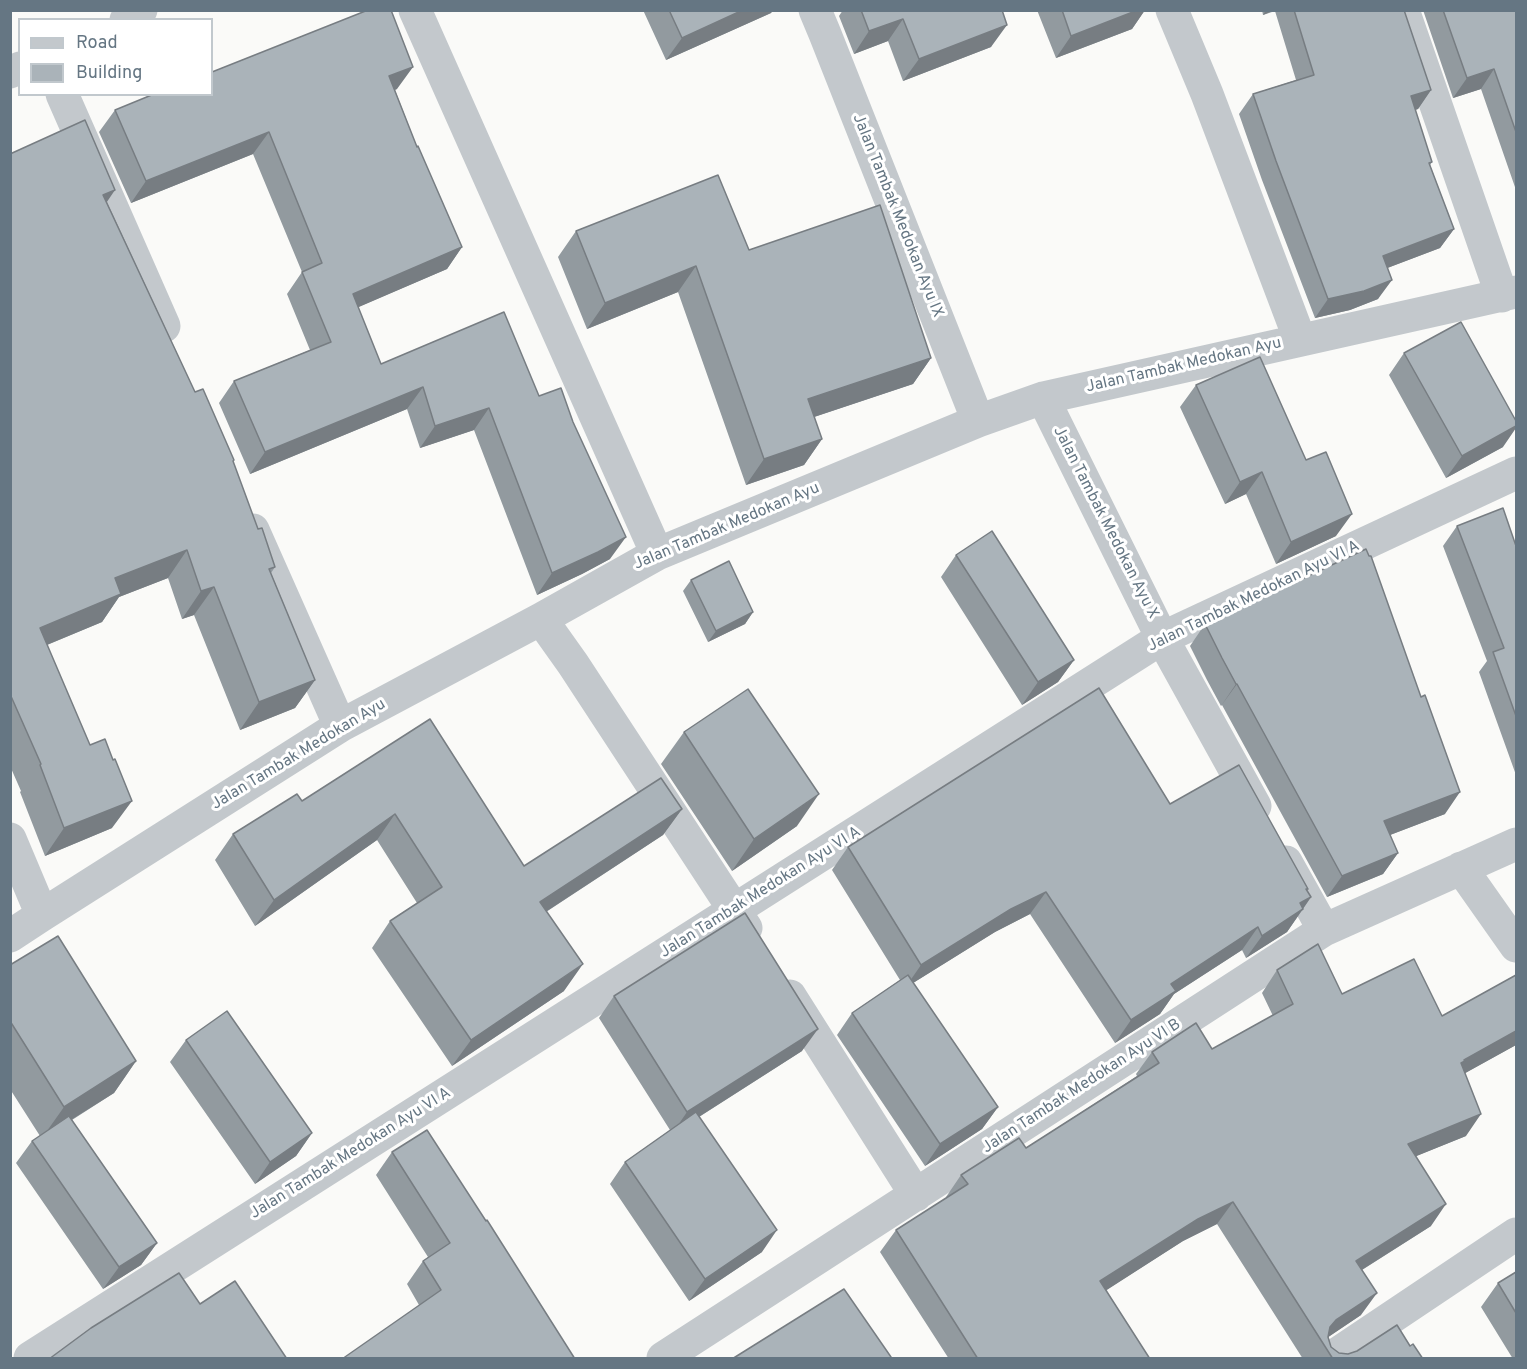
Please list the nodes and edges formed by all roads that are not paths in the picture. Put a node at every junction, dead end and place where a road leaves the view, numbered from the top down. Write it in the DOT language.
graph roads {
  1 [pos="415,10"];
  2 [pos="815,10"];
  3 [pos="1172,10"];
  4 [pos="1403,10"];
  5 [pos="63,96"];
  6 [pos="1509,294"];
  7 [pos="1300,340"];
  8 [pos="177,356"];
  9 [pos="1042,398"];
  10 [pos="978,421"];
  11 [pos="1516,473"];
  12 [pos="244,508"];
  13 [pos="657,554"];
  14 [pos="541,619"];
  15 [pos="1162,638"];
  16 [pos="340,726"];
  17 [pos="10,839"];
  18 [pos="1516,844"];
  19 [pos="1461,868"];
  20 [pos="735,910"];
  21 [pos="42,915"];
  22 [pos="1324,930"];
  23 [pos="10,936"];
  24 [pos="1516,946"];
  25 [pos="916,1195"];
  26 [pos="1516,1234"];
  27 [pos="30,1359"];
  28 [pos="663,1359"];
  29 [pos="1331,1359"];
  1 -- 13 [label="street"];
  2 -- 10 [label="street, Jalan Tambak Medokan Ayu IX"];
  3 -- 7 [label="street"];
  4 -- 6 [label="street"];
  5 -- 8 [label="street"];
  6 -- 7 [label="street, Jalan Tambak Medokan Ayu"];
  7 -- 9 [label="street, Jalan Tambak Medokan Ayu"];
  9 -- 10 [label="street, Jalan Tambak Medokan Ayu"];
  9 -- 15 [label="street, Jalan Tambak Medokan Ayu X"];
  10 -- 13 [label="street, Jalan Tambak Medokan Ayu"];
  11 -- 15 [label="street, Jalan Tambak Medokan Ayu VI A"];
  12 -- 16 [label="street"];
  13 -- 14 [label="street, Jalan Tambak Medokan Ayu"];
  14 -- 16 [label="street, Jalan Tambak Medokan Ayu"];
  14 -- 20 [label="street"];
  15 -- 20 [label="street, Jalan Tambak Medokan Ayu VI A"];
  15 -- 22 [label="street, Jalan Tambak Medokan Ayu X"];
  16 -- 21 [label="street, Jalan Tambak Medokan Ayu"];
  17 -- 21 [label="street"];
  18 -- 19 [label="street, Jalan Tambak Medokan Ayu VI B"];
  19 -- 22 [label="street, Jalan Tambak Medokan Ayu VI B"];
  19 -- 24 [label="street"];
  20 -- 25 [label="street"];
  20 -- 27 [label="street, Jalan Tambak Medokan Ayu VI A"];
  21 -- 23 [label="street, Jalan Tambak Medokan Ayu"];
  22 -- 25 [label="street, Jalan Tambak Medokan Ayu VI B"];
  25 -- 28 [label="street, Jalan Tambak Medokan Ayu VI B"];
  26 -- 29 [label="street"];
}
